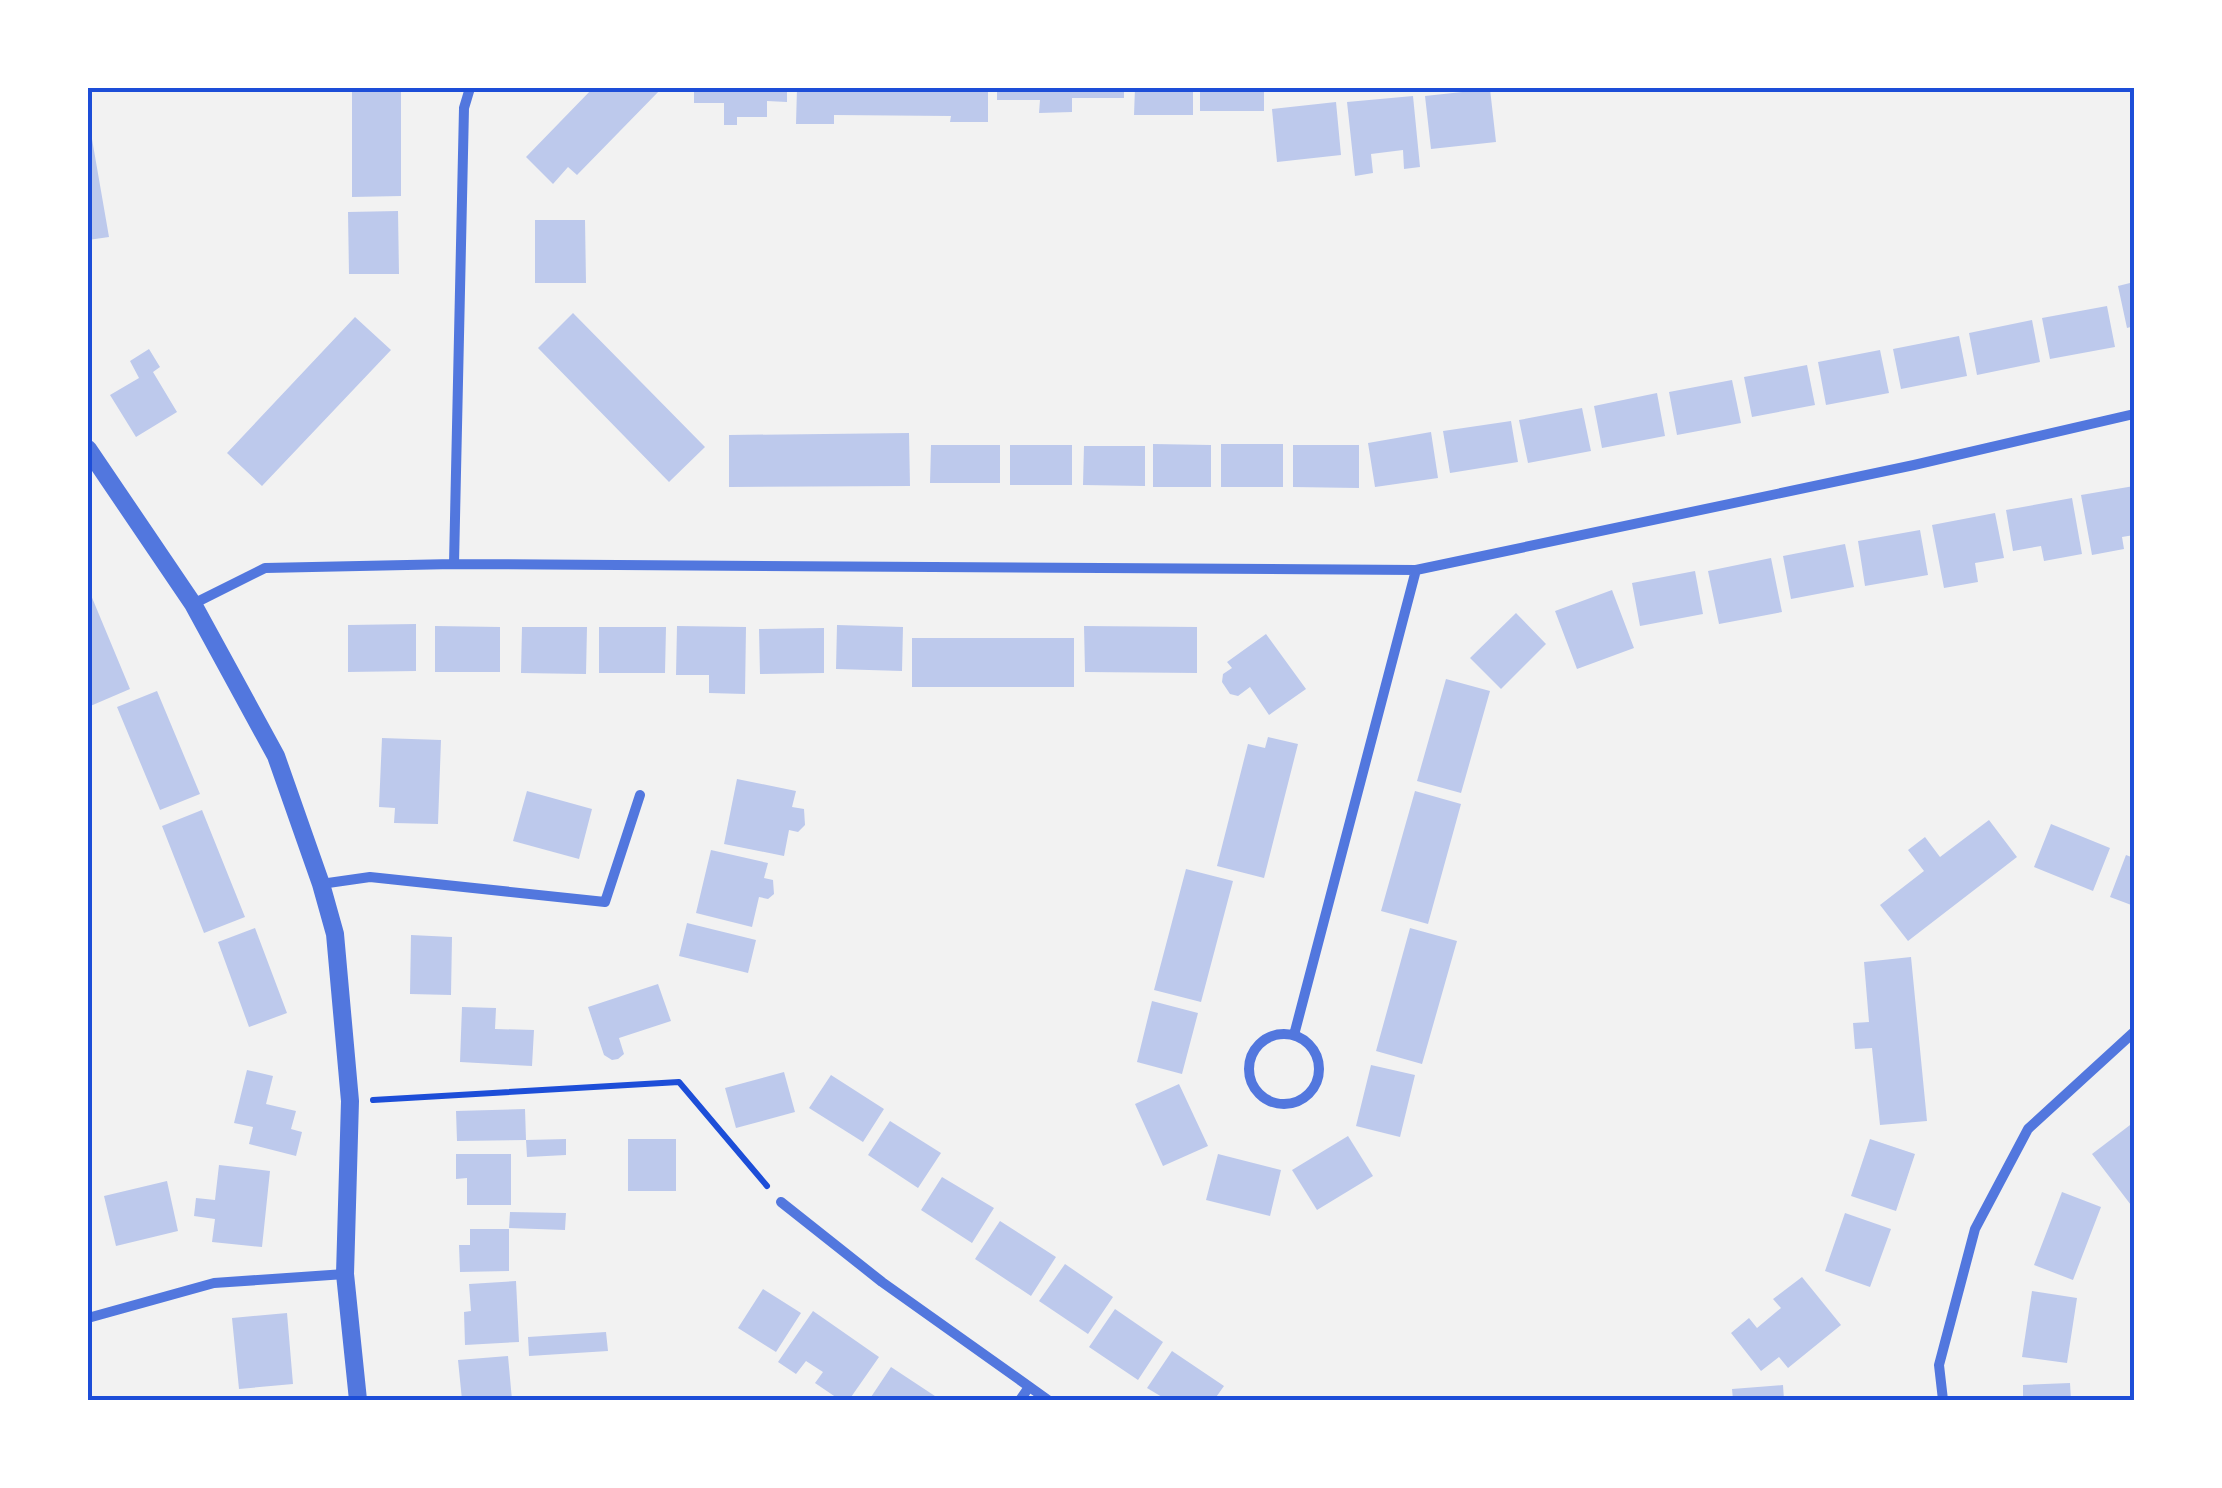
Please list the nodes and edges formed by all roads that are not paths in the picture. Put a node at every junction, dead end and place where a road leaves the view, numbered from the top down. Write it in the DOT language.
graph roads {
  1 [pos="470,88"];
  2 [pos="2134,414"];
  3 [pos="89,453"];
  4 [pos="454,564"];
  5 [pos="1416,570"];
  6 [pos="193,604"];
  7 [pos="640,795"];
  8 [pos="321,884"];
  9 [pos="2134,1032"];
  10 [pos="1294,1035"];
  11 [pos="780,1202"];
  12 [pos="345,1274"];
  13 [pos="88,1318"];
  14 [pos="1029,1387"];
  15 [pos="358,1400"];
  16 [pos="1020,1400"];
  17 [pos="1048,1400"];
  18 [pos="1944,1400"];
  1 -- 4 [label="street"];
  2 -- 5 [label="street"];
  3 -- 6 [label="street"];
  4 -- 5 [label="street"];
  4 -- 6 [label="street"];
  5 -- 10 [label="street"];
  6 -- 8 [label="street"];
  7 -- 8 [label="street"];
  8 -- 12 [label="street"];
  9 -- 18 [label="street"];
  10 -- 10 [label="street"];
  11 -- 14 [label="street"];
  12 -- 13 [label="street"];
  12 -- 15 [label="street"];
  14 -- 16 [label="street"];
  14 -- 17 [label="street"];
}
